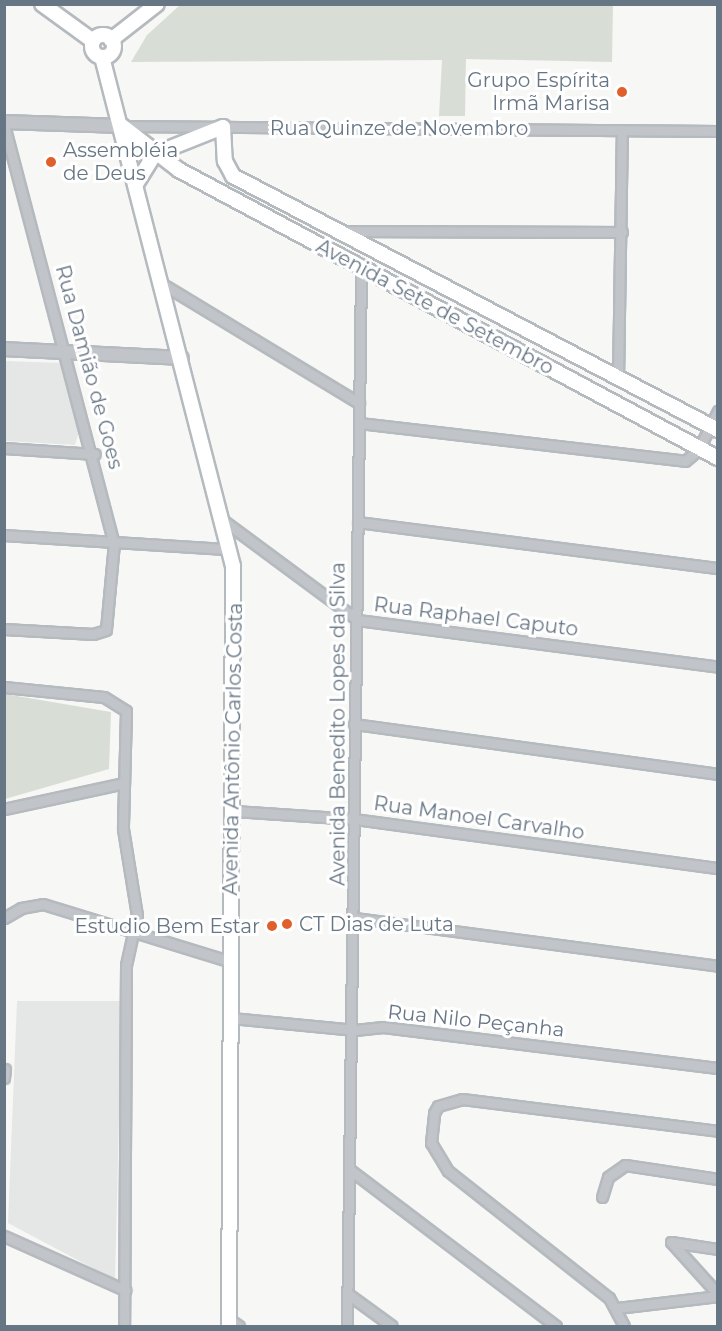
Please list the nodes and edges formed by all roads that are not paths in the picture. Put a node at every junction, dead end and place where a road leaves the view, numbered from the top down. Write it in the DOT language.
graph roads {
  1 [pos="42,4"];
  2 [pos="157,4"];
  3 [pos="111,40"];
  4 [pos="93,41"];
  5 [pos="102,57"];
  6 [pos="4,123"];
  7 [pos="122,126"];
  8 [pos="223,127"];
  9 [pos="622,130"];
  10 [pos="717,131"];
  11 [pos="155,154"];
  12 [pos="136,184"];
  13 [pos="341,231"];
  14 [pos="622,232"];
  15 [pos="374,249"];
  16 [pos="361,266"];
  17 [pos="164,285"];
  18 [pos="4,349"];
  19 [pos="67,353"];
  20 [pos="183,358"];
  21 [pos="618,379"];
  22 [pos="359,403"];
  23 [pos="717,411"];
  24 [pos="359,423"];
  25 [pos="714,428"];
  26 [pos="4,448"];
  27 [pos="698,450"];
  28 [pos="95,453"];
  29 [pos="717,458"];
  30 [pos="224,521"];
  31 [pos="358,522"];
  32 [pos="4,536"];
  33 [pos="114,543"];
  34 [pos="230,549"];
  35 [pos="717,568"];
  36 [pos="358,620"];
  37 [pos="4,629"];
  38 [pos="717,668"];
  39 [pos="4,687"];
  40 [pos="354,724"];
  41 [pos="717,774"];
  42 [pos="124,783"];
  43 [pos="4,810"];
  44 [pos="234,811"];
  45 [pos="354,819"];
  46 [pos="717,868"];
  47 [pos="4,918"];
  48 [pos="355,918"];
  49 [pos="136,929"];
  50 [pos="231,962"];
  51 [pos="717,966"];
  52 [pos="231,1018"];
  53 [pos="355,1030"];
  54 [pos="717,1068"];
  55 [pos="5,1069"];
  56 [pos="4,1078"];
  57 [pos="717,1131"];
  58 [pos="349,1169"];
  59 [pos="717,1179"];
  60 [pos="602,1197"];
  61 [pos="4,1236"];
  62 [pos="717,1249"];
  63 [pos="125,1290"];
  64 [pos="348,1294"];
  65 [pos="717,1295"];
  66 [pos="617,1308"];
  67 [pos="233,1324"];
  68 [pos="124,1326"];
  69 [pos="347,1326"];
  70 [pos="392,1326"];
  71 [pos="556,1326"];
  72 [pos="624,1326"];
  1 -- 4 [label="main road"];
  2 -- 3 [label="main road"];
  3 -- 4 [label="main road"];
  3 -- 5 [label="main road"];
  4 -- 5 [label="main road"];
  5 -- 7 [label="main road, Avenida Antônio Carlos Costa"];
  6 -- 7 [label="street"];
  6 -- 19 [label="street, Rua Damião de Goes"];
  7 -- 8 [label="street, Rua Quinze de Novembro"];
  7 -- 11 [label="main road"];
  7 -- 12 [label="main road, Avenida Antônio Carlos Costa"];
  8 -- 9 [label="street, Rua Quinze de Novembro"];
  8 -- 11 [label="main road"];
  8 -- 13 [label="main road, Avenida Sete de Setembro"];
  9 -- 10 [label="street, Rua Quinze de Novembro"];
  9 -- 14 [label="street"];
  11 -- 12 [label="main road"];
  11 -- 16 [label="main road, Avenida Sete de Setembro"];
  12 -- 17 [label="main road, Avenida Antônio Carlos Costa"];
  13 -- 14 [label="street"];
  13 -- 15 [label="main road, Avenida Sete de Setembro"];
  14 -- 21 [label="street"];
  15 -- 16 [label="main road"];
  15 -- 21 [label="main road, Avenida Sete de Setembro"];
  16 -- 22 [label="street, Avenida Benedito Lopes da Silva"];
  16 -- 27 [label="main road, Avenida Sete de Setembro"];
  17 -- 20 [label="main road, Avenida Antônio Carlos Costa"];
  17 -- 22 [label="street"];
  18 -- 19 [label="street"];
  19 -- 20 [label="street"];
  19 -- 28 [label="street, Rua Damião de Goes"];
  20 -- 30 [label="main road, Avenida Antônio Carlos Costa"];
  21 -- 25 [label="main road, Avenida Sete de Setembro"];
  22 -- 24 [label="street, Avenida Benedito Lopes da Silva"];
  23 -- 25 [label="street"];
  24 -- 27 [label="street"];
  24 -- 31 [label="street, Avenida Benedito Lopes da Silva"];
  25 -- 27 [label="street"];
  26 -- 28 [label="street"];
  27 -- 29 [label="main road, Avenida Sete de Setembro"];
  28 -- 33 [label="street, Rua Damião de Goes"];
  30 -- 34 [label="main road, Avenida Antônio Carlos Costa"];
  30 -- 36 [label="street, Rua Raphael Caputo"];
  31 -- 35 [label="street"];
  31 -- 36 [label="street, Avenida Benedito Lopes da Silva"];
  32 -- 33 [label="street"];
  33 -- 34 [label="street"];
  33 -- 37 [label="street, Rua Damião de Goes"];
  34 -- 44 [label="main road, Avenida Antônio Carlos Costa"];
  36 -- 38 [label="street, Rua Raphael Caputo"];
  36 -- 40 [label="street, Avenida Benedito Lopes da Silva"];
  39 -- 42 [label="street"];
  40 -- 41 [label="street"];
  40 -- 45 [label="street, Avenida Benedito Lopes da Silva"];
  42 -- 43 [label="street"];
  42 -- 49 [label="street"];
  44 -- 45 [label="street, Rua Manoel Carvalho"];
  44 -- 50 [label="main road, Avenida Antônio Carlos Costa"];
  45 -- 46 [label="street, Rua Manoel Carvalho"];
  45 -- 48 [label="street, Avenida Benedito Lopes da Silva"];
  47 -- 49 [label="street"];
  48 -- 51 [label="street"];
  48 -- 53 [label="street, Avenida Benedito Lopes da Silva"];
  49 -- 50 [label="street"];
  49 -- 63 [label="street"];
  50 -- 52 [label="main road, Avenida Antônio Carlos Costa"];
  52 -- 53 [label="street, Rua Nilo Peçanha"];
  52 -- 67 [label="main road, Avenida Antônio Carlos Costa"];
  53 -- 54 [label="street, Rua Nilo Peçanha"];
  53 -- 58 [label="street, Avenida Benedito Lopes da Silva"];
  55 -- 56 [label="street"];
  57 -- 66 [label="street"];
  58 -- 64 [label="street, Avenida Benedito Lopes da Silva"];
  58 -- 71 [label="street"];
  59 -- 60 [label="street"];
  61 -- 63 [label="street"];
  62 -- 65 [label="street"];
  63 -- 68 [label="street"];
  64 -- 69 [label="street, Avenida Benedito Lopes da Silva"];
  64 -- 70 [label="street"];
  65 -- 66 [label="street"];
  66 -- 72 [label="street"];
}
